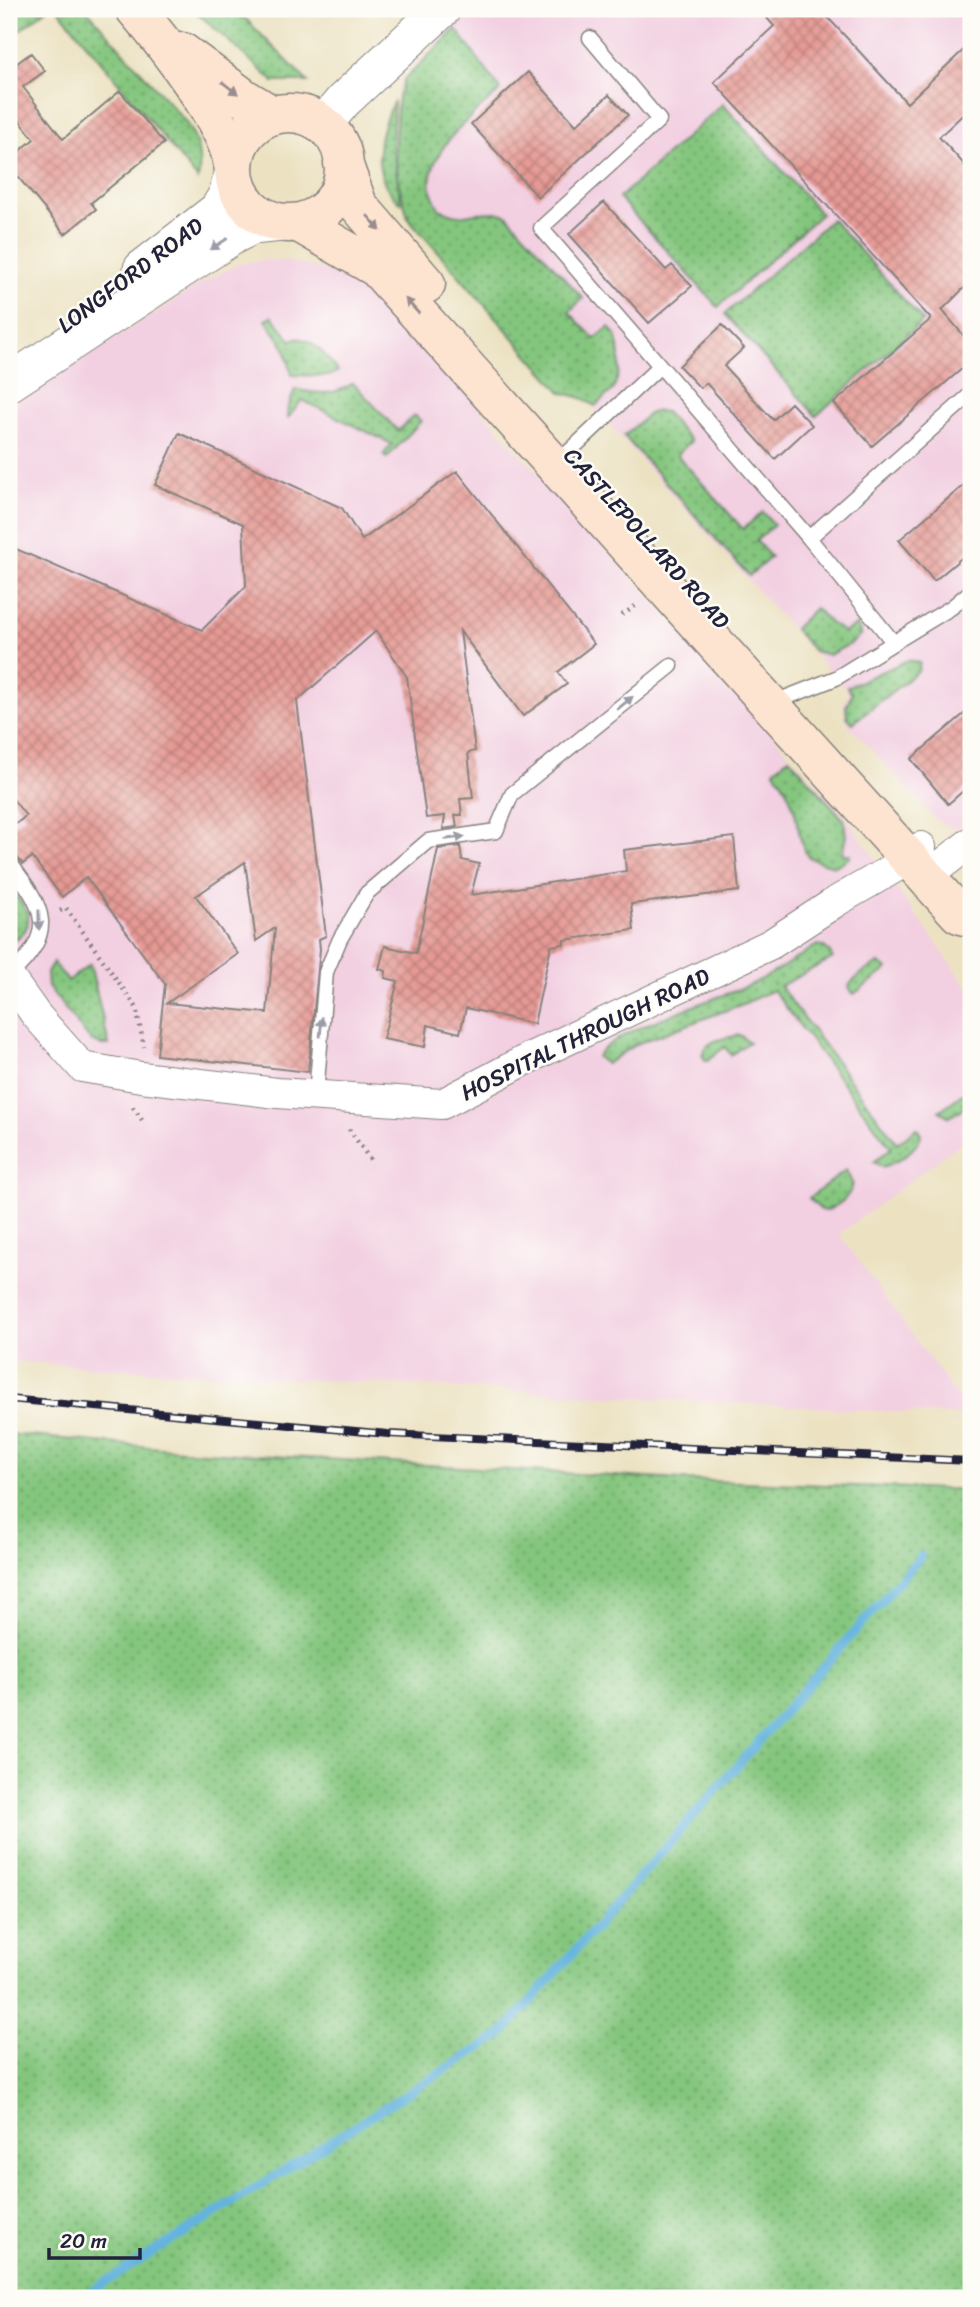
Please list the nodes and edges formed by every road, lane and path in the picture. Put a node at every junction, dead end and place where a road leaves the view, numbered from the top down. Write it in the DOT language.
graph roads {
  1 [pos="442,9"];
  2 [pos="145,21"];
  3 [pos="590,38"];
  4 [pos="272,115"];
  5 [pos="323,125"];
  6 [pos="343,163"];
  7 [pos="233,169"];
  8 [pos="291,223"];
  9 [pos="9,361"];
  10 [pos="660,366"];
  11 [pos="9,383"];
  12 [pos="971,394"];
  13 [pos="562,458"];
  14 [pos="809,538"];
  15 [pos="971,591"];
  16 [pos="894,643"];
  17 [pos="671,666"];
  18 [pos="780,700"];
  19 [pos="971,842"];
  20 [pos="923,857"];
  21 [pos="9,862"];
  22 [pos="971,899"];
  23 [pos="971,918"];
  24 [pos="42,920"];
  25 [pos="9,976"];
  26 [pos="141,1077"];
  27 [pos="316,1095"];
  28 [pos="142,1121"];
  1 -- 5 [label="street"];
  2 -- 4 [label="main road, one-way"];
  2 -- 7 [label="main road"];
  3 -- 10 [label="lane"];
  4 -- 5 [label="main road"];
  4 -- 7 [label="main road"];
  5 -- 6 [label="main road"];
  6 -- 8 [label="main road"];
  6 -- 13 [label="main road, CASTLEPOLLARD ROAD, one-way"];
  7 -- 8 [label="main road"];
  7 -- 9 [label="street, LONGFORD ROAD"];
  8 -- 11 [label="street, one-way"];
  13 -- 8 [label="main road, one-way"];
  10 -- 13 [label="lane"];
  10 -- 14 [label="lane"];
  12 -- 14 [label="lane"];
  13 -- 18 [label="main road, CASTLEPOLLARD ROAD"];
  14 -- 16 [label="lane"];
  15 -- 16 [label="lane"];
  16 -- 18 [label="lane"];
  27 -- 17 [label="lane, one-way"];
  18 -- 20 [label="main road, CASTLEPOLLARD ROAD"];
  19 -- 20 [label="street, HOSPITAL THROUGH ROAD"];
  20 -- 22 [label="main road, CASTLEPOLLARD ROAD"];
  20 -- 23 [label="main road"];
  20 -- 27 [label="street, HOSPITAL THROUGH ROAD"];
  21 -- 24 [label="lane, one-way"];
  24 -- 25 [label="lane"];
  24 -- 26 [label="path"];
  25 -- 26 [label="street, HOSPITAL THROUGH ROAD"];
  26 -- 27 [label="street, HOSPITAL THROUGH ROAD"];
  26 -- 28 [label="path"];
}
